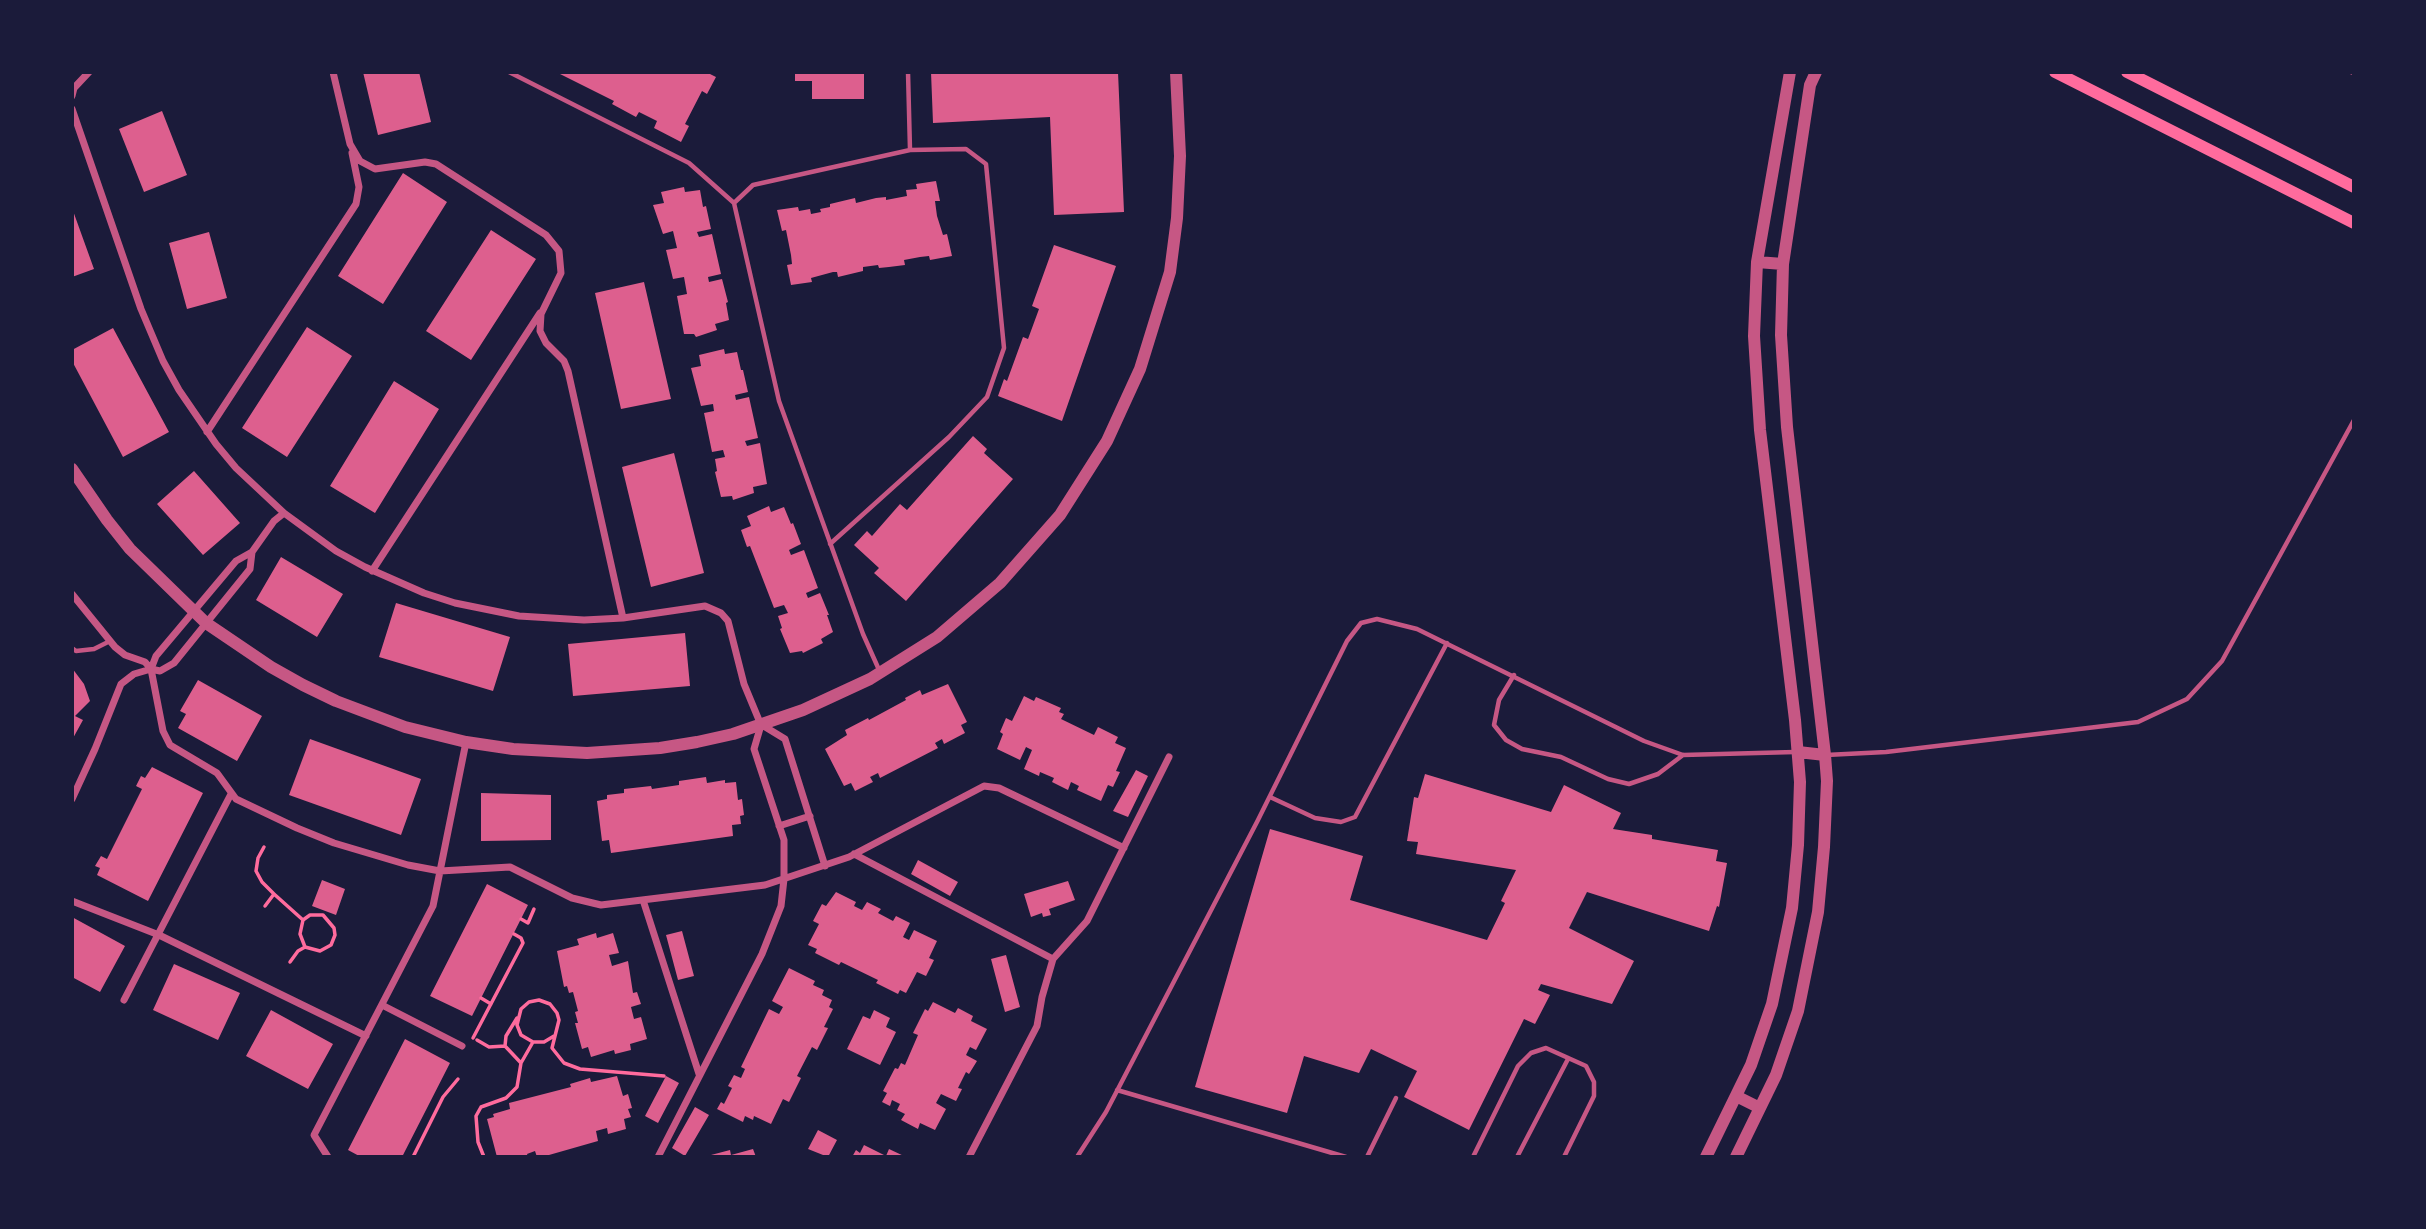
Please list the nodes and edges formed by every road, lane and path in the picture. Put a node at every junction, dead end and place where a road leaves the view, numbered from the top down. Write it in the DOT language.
graph roads {
  1 [pos="89,72"];
  2 [pos="333,72"];
  3 [pos="509,72"];
  4 [pos="908,72"];
  5 [pos="1175,72"];
  6 [pos="1790,72"];
  7 [pos="1816,72"];
  8 [pos="2054,72"];
  9 [pos="2127,72"];
  10 [pos="72,96"];
  11 [pos="72,112"];
  12 [pos="350,144"];
  13 [pos="910,150"];
  14 [pos="2354,187"];
  15 [pos="734,203"];
  16 [pos="2354,223"];
  17 [pos="1757,262"];
  18 [pos="1783,264"];
  19 [pos="545,305"];
  20 [pos="2354,420"];
  21 [pos="207,432"];
  22 [pos="72,469"];
  23 [pos="284,513"];
  24 [pos="830,544"];
  25 [pos="252,552"];
  26 [pos="372,571"];
  27 [pos="72,594"];
  28 [pos="193,612"];
  29 [pos="623,618"];
  30 [pos="206,623"];
  31 [pos="110,641"];
  32 [pos="1447,643"];
  33 [pos="72,648"];
  34 [pos="151,669"];
  35 [pos="880,673"];
  36 [pos="1514,675"];
  37 [pos="761,725"];
  38 [pos="466,742"];
  39 [pos="1798,752"];
  40 [pos="1683,755"];
  41 [pos="1825,755"];
  42 [pos="1169,757"];
  43 [pos="231,794"];
  44 [pos="1270,797"];
  45 [pos="72,799"];
  46 [pos="810,816"];
  47 [pos="779,826"];
  48 [pos="264,847"];
  49 [pos="1124,848"];
  50 [pos="855,854"];
  51 [pos="825,866"];
  52 [pos="440,871"];
  53 [pos="784,880"];
  54 [pos="274,894"];
  55 [pos="643,900"];
  56 [pos="72,901"];
  57 [pos="265,905"];
  58 [pos="534,909"];
  59 [pos="521,919"];
  60 [pos="303,920"];
  61 [pos="514,934"];
  62 [pos="159,935"];
  63 [pos="304,947"];
  64 [pos="1053,959"];
  65 [pos="290,962"];
  66 [pos="481,999"];
  67 [pos="124,1000"];
  68 [pos="491,1004"];
  69 [pos="382,1005"];
  70 [pos="518,1017"];
  71 [pos="556,1034"];
  72 [pos="366,1036"];
  73 [pos="533,1042"];
  74 [pos="462,1046"];
  75 [pos="505,1046"];
  76 [pos="1569,1058"];
  77 [pos="521,1063"];
  78 [pos="699,1074"];
  79 [pos="664,1076"];
  80 [pos="458,1079"];
  81 [pos="1117,1090"];
  82 [pos="1737,1096"];
  83 [pos="1396,1098"];
  84 [pos="1760,1108"];
  85 [pos="328,1157"];
  86 [pos="413,1157"];
  87 [pos="484,1157"];
  88 [pos="658,1157"];
  89 [pos="969,1157"];
  90 [pos="1077,1157"];
  91 [pos="1346,1157"];
  92 [pos="1367,1157"];
  93 [pos="1472,1157"];
  94 [pos="1517,1157"];
  95 [pos="1563,1157"];
  96 [pos="1706,1157"];
  97 [pos="1736,1157"];
  1 -- 10 [label="street"];
  2 -- 12 [label="street"];
  3 -- 15 [label="lane"];
  4 -- 13 [label="lane"];
  5 -- 35 [label="street"];
  6 -- 17 [label="street"];
  7 -- 18 [label="street"];
  8 -- 16 [label="main road"];
  9 -- 14 [label="main road"];
  11 -- 21 [label="street"];
  12 -- 19 [label="street"];
  12 -- 21 [label="street"];
  13 -- 15 [label="lane"];
  13 -- 24 [label="lane"];
  15 -- 24 [label="lane"];
  17 -- 18 [label="street"];
  17 -- 39 [label="street"];
  18 -- 41 [label="street"];
  19 -- 26 [label="street"];
  19 -- 29 [label="street"];
  20 -- 41 [label="lane"];
  21 -- 23 [label="street"];
  22 -- 28 [label="street"];
  23 -- 25 [label="street"];
  23 -- 26 [label="street"];
  24 -- 35 [label="lane"];
  25 -- 28 [label="street"];
  25 -- 30 [label="street"];
  26 -- 29 [label="street"];
  27 -- 31 [label="street"];
  28 -- 30 [label="street"];
  28 -- 34 [label="street"];
  29 -- 37 [label="street"];
  30 -- 34 [label="street"];
  30 -- 38 [label="street"];
  31 -- 33 [label="lane"];
  31 -- 34 [label="street"];
  32 -- 36 [label="lane"];
  32 -- 44 [label="lane"];
  32 -- 44 [label="lane"];
  34 -- 43 [label="street"];
  34 -- 45 [label="street"];
  35 -- 37 [label="street"];
  36 -- 40 [label="lane"];
  36 -- 40 [label="lane"];
  37 -- 38 [label="street"];
  37 -- 46 [label="street"];
  37 -- 47 [label="street"];
  38 -- 52 [label="street"];
  39 -- 40 [label="lane"];
  39 -- 41 [label="street"];
  39 -- 82 [label="street"];
  41 -- 84 [label="street"];
  42 -- 49 [label="street"];
  43 -- 52 [label="street"];
  43 -- 62 [label="street"];
  44 -- 81 [label="lane"];
  46 -- 47 [label="street"];
  46 -- 51 [label="street"];
  47 -- 53 [label="street"];
  48 -- 54 [label="path"];
  49 -- 50 [label="street"];
  49 -- 64 [label="street"];
  50 -- 51 [label="street"];
  50 -- 64 [label="street"];
  51 -- 53 [label="street"];
  52 -- 55 [label="street"];
  52 -- 69 [label="street"];
  53 -- 55 [label="street"];
  53 -- 78 [label="street"];
  54 -- 57 [label="path"];
  54 -- 60 [label="path"];
  55 -- 78 [label="street"];
  56 -- 62 [label="street"];
  58 -- 59 [label="path"];
  60 -- 63 [label="path"];
  60 -- 63 [label="path"];
  61 -- 68 [label="path"];
  62 -- 67 [label="street"];
  62 -- 72 [label="street"];
  63 -- 65 [label="path"];
  64 -- 89 [label="street"];
  66 -- 68 [label="path"];
  68 -- 75 [label="path"];
  69 -- 72 [label="street"];
  69 -- 74 [label="street"];
  70 -- 71 [label="path"];
  70 -- 73 [label="path"];
  70 -- 75 [label="path"];
  71 -- 73 [label="path"];
  71 -- 79 [label="path"];
  72 -- 85 [label="street"];
  73 -- 77 [label="path"];
  75 -- 77 [label="path"];
  76 -- 93 [label="lane"];
  76 -- 94 [label="lane"];
  76 -- 95 [label="lane"];
  77 -- 87 [label="path"];
  78 -- 88 [label="street"];
  80 -- 86 [label="path"];
  81 -- 90 [label="lane"];
  81 -- 91 [label="lane"];
  82 -- 84 [label="street"];
  82 -- 96 [label="street"];
  83 -- 92 [label="lane"];
  84 -- 97 [label="street"];
}
